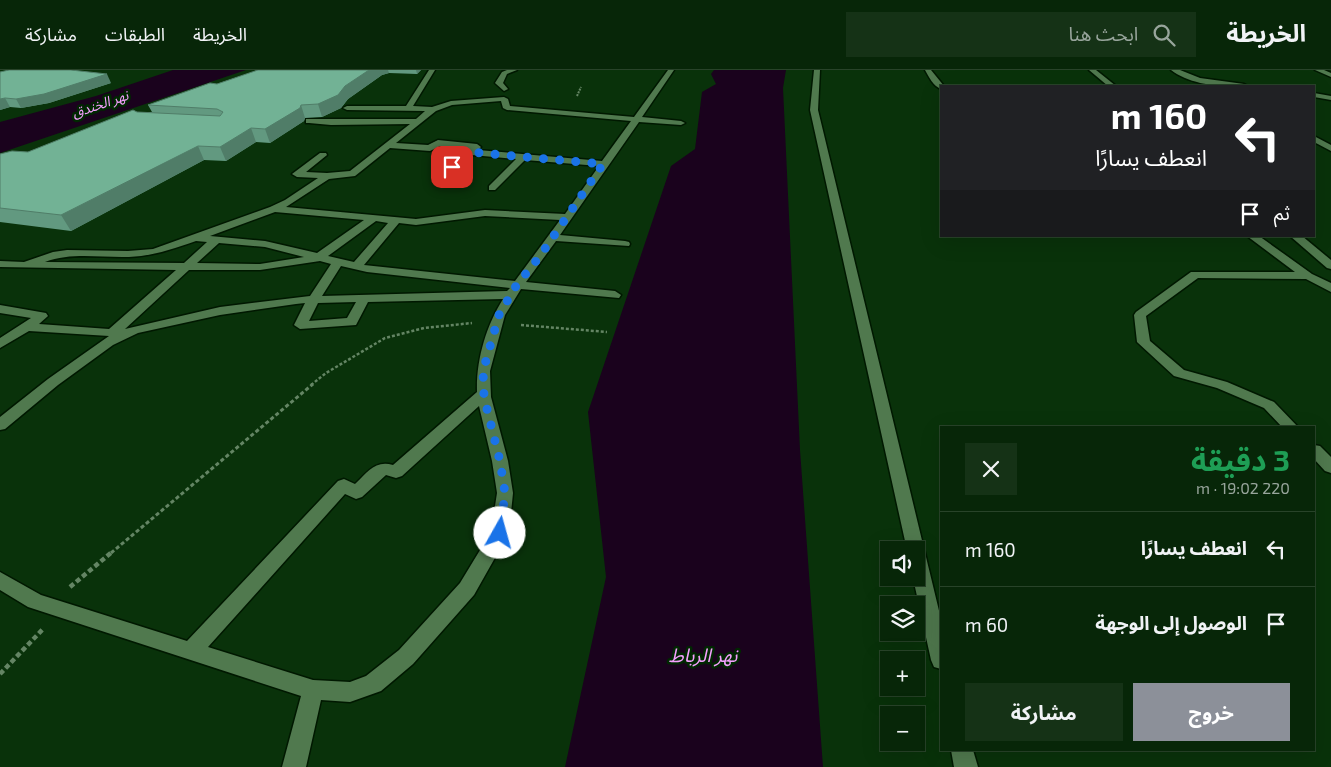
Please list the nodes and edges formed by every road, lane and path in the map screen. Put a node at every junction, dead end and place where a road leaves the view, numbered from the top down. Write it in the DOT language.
graph roads {
  1 [pos="432,70"];
  2 [pos="514,70"];
  3 [pos="671,70"];
  4 [pos="817,70"];
  5 [pos="928,70"];
  6 [pos="1092,70"];
  7 [pos="1174,70"];
  8 [pos="1318,70"];
  9 [pos="1331,75"];
  10 [pos="1199,80"];
  11 [pos="1111,85"];
  12 [pos="1208,85"];
  13 [pos="1236,85"];
  14 [pos="940,86"];
  15 [pos="504,89"];
  16 [pos="1315,95"];
  17 [pos="1331,98"];
  18 [pos="347,108"];
  19 [pos="408,109"];
  20 [pos="433,109"];
  21 [pos="635,120"];
  22 [pos="309,121"];
  23 [pos="418,121"];
  24 [pos="346,123"];
  25 [pos="680,123"];
  26 [pos="405,131"];
  27 [pos="1315,140"];
  28 [pos="388,145"];
  29 [pos="1331,148"];
  30 [pos="470,152"];
  31 [pos="323,155"];
  32 [pos="523,157"];
  33 [pos="603,164"];
  34 [pos="452,167"];
  35 [pos="327,176"];
  36 [pos="492,188"];
  37 [pos="274,209"];
  38 [pos="567,217"];
  39 [pos="373,218"];
  40 [pos="396,220"];
  41 [pos="553,237"];
  42 [pos="1253,237"];
  43 [pos="1296,237"];
  44 [pos="196,238"];
  45 [pos="216,240"];
  46 [pos="625,244"];
  47 [pos="318,258"];
  48 [pos="337,263"];
  49 [pos="0,264"];
  50 [pos="25,265"];
  51 [pos="187,266"];
  52 [pos="1331,266"];
  53 [pos="356,267"];
  54 [pos="1308,276"];
  55 [pos="1331,288"];
  56 [pos="514,290"];
  57 [pos="615,295"];
  58 [pos="364,299"];
  59 [pos="313,300"];
  60 [pos="0,309"];
  61 [pos="497,323"];
  62 [pos="26,327"];
  63 [pos="134,330"];
  64 [pos="608,332"];
  65 [pos="112,333"];
  66 [pos="0,344"];
  67 [pos="484,393"];
  68 [pos="0,424"];
  69 [pos="1290,426"];
  70 [pos="1315,451"];
  71 [pos="1331,467"];
  72 [pos="914,541"];
  73 [pos="0,580"];
  74 [pos="924,586"];
  75 [pos="55,608"];
  76 [pos="191,651"];
  77 [pos="940,656"];
  78 [pos="0,674"];
  79 [pos="313,690"];
  80 [pos="962,751"];
  81 [pos="294,767"];
  82 [pos="966,767"];
  1 -- 19 [label="street"];
  2 -- 15 [label="street"];
  3 -- 21 [label="street"];
  4 -- 72 [label="street"];
  5 -- 14 [label="street"];
  6 -- 11 [label="street"];
  7 -- 10 [label="street"];
  8 -- 9 [label="street"];
  10 -- 12 [label="street"];
  10 -- 13 [label="street"];
  16 -- 17 [label="street"];
  18 -- 19 [label="street"];
  19 -- 20 [label="street"];
  20 -- 21 [label="street"];
  20 -- 23 [label="street"];
  21 -- 25 [label="street"];
  21 -- 33 [label="street"];
  22 -- 24 [label="street"];
  23 -- 24 [label="street"];
  23 -- 26 [label="street"];
  24 -- 26 [label="street"];
  26 -- 28 [label="street"];
  27 -- 29 [label="street"];
  28 -- 30 [label="street"];
  28 -- 35 [label="street"];
  30 -- 32 [label="street"];
  30 -- 34 [label="street"];
  31 -- 35 [label="street"];
  32 -- 33 [label="street"];
  32 -- 36 [label="street"];
  33 -- 38 [label="street"];
  35 -- 37 [label="street"];
  37 -- 39 [label="street"];
  37 -- 44 [label="street"];
  38 -- 40 [label="street"];
  38 -- 41 [label="street"];
  39 -- 40 [label="street"];
  39 -- 47 [label="street"];
  40 -- 53 [label="street"];
  41 -- 46 [label="street"];
  41 -- 56 [label="street"];
  42 -- 54 [label="street"];
  43 -- 52 [label="street"];
  44 -- 45 [label="street"];
  44 -- 50 [label="street"];
  45 -- 47 [label="street"];
  45 -- 51 [label="street"];
  47 -- 48 [label="street"];
  47 -- 51 [label="street"];
  48 -- 53 [label="street"];
  48 -- 59 [label="street"];
  49 -- 50 [label="street"];
  50 -- 51 [label="street"];
  51 -- 65 [label="street"];
  53 -- 56 [label="street"];
  54 -- 55 [label="street"];
  54 -- 69 [label="street"];
  56 -- 57 [label="street"];
  56 -- 58 [label="street"];
  56 -- 61 [label="street"];
  58 -- 59 [label="street"];
  58 -- 59 [label="street"];
  59 -- 63 [label="street"];
  60 -- 62 [label="street"];
  61 -- 64 [label="path"];
  61 -- 67 [label="street"];
  61 -- 75 [label="path"];
  62 -- 65 [label="street"];
  62 -- 66 [label="street"];
  63 -- 65 [label="street"];
  63 -- 68 [label="street"];
  67 -- 76 [label="street"];
  67 -- 79 [label="street"];
  70 -- 71 [label="street"];
  73 -- 75 [label="street"];
  74 -- 77 [label="street"];
  75 -- 76 [label="street"];
  75 -- 78 [label="path"];
  76 -- 79 [label="street"];
  79 -- 81 [label="street"];
  80 -- 82 [label="street"];
}
